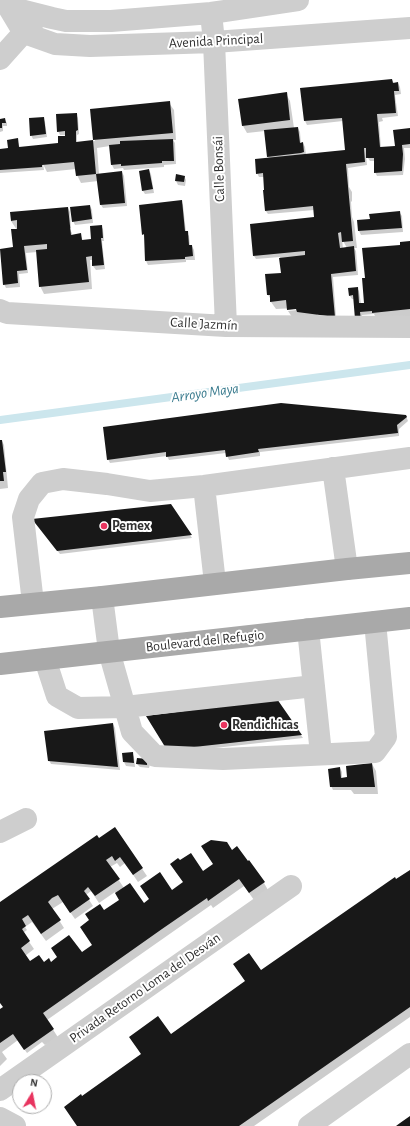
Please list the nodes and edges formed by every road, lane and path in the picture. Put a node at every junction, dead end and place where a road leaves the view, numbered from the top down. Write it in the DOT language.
graph roads {
  1 [pos="298,0"];
  2 [pos="6,4"];
  3 [pos="210,13"];
  4 [pos="40,14"];
  5 [pos="410,28"];
  6 [pos="24,32"];
  7 [pos="214,42"];
  8 [pos="0,59"];
  9 [pos="0,310"];
  10 [pos="226,326"];
  11 [pos="410,327"];
  12 [pos="410,458"];
  13 [pos="333,468"];
  14 [pos="204,486"];
  15 [pos="410,563"];
  16 [pos="347,569"];
  17 [pos="215,583"];
  18 [pos="102,597"];
  19 [pos="33,603"];
  20 [pos="0,607"];
  21 [pos="410,618"];
  22 [pos="375,622"];
  23 [pos="308,629"];
  24 [pos="109,651"];
  25 [pos="45,659"];
  26 [pos="0,664"];
  27 [pos="314,686"];
  28 [pos="124,707"];
  29 [pos="321,754"];
  30 [pos="26,819"];
  31 [pos="0,832"];
  32 [pos="291,886"];
  33 [pos="410,1054"];
  34 [pos="0,1090"];
  35 [pos="0,1118"];
  36 [pos="15,1126"];
  37 [pos="310,1126"];
  1 -- 3 [label="street, Avenida Principal"];
  2 -- 4 [label="street, Avenida Principal"];
  2 -- 6 [label="street"];
  3 -- 4 [label="street, Avenida Principal"];
  3 -- 7 [label="street, Calle Bonsái"];
  4 -- 6 [label="street"];
  5 -- 7 [label="street, Avenida Principal"];
  6 -- 7 [label="street, Avenida Principal"];
  6 -- 8 [label="street"];
  7 -- 10 [label="street, Calle Bonsái"];
  9 -- 10 [label="street, Calle Jazmín"];
  10 -- 11 [label="street, Calle Jazmín"];
  12 -- 13 [label="street"];
  13 -- 14 [label="street"];
  13 -- 16 [label="street"];
  14 -- 17 [label="street"];
  14 -- 19 [label="street"];
  15 -- 16 [label="main road"];
  16 -- 17 [label="main road"];
  17 -- 18 [label="main road"];
  18 -- 19 [label="main road"];
  18 -- 24 [label="street"];
  19 -- 20 [label="main road"];
  21 -- 22 [label="main road, Boulevard del Refugio"];
  22 -- 23 [label="main road, Boulevard del Refugio"];
  22 -- 29 [label="street"];
  23 -- 24 [label="main road, Boulevard del Refugio"];
  23 -- 27 [label="street"];
  24 -- 25 [label="main road, Boulevard del Refugio"];
  24 -- 28 [label="street"];
  25 -- 26 [label="main road, Boulevard del Refugio"];
  25 -- 28 [label="street"];
  27 -- 28 [label="street"];
  27 -- 29 [label="street"];
  28 -- 29 [label="street"];
  30 -- 31 [label="street"];
  32 -- 34 [label="street, Privada Retorno Loma del Desván"];
  33 -- 37 [label="street"];
  35 -- 36 [label="street"];
}
